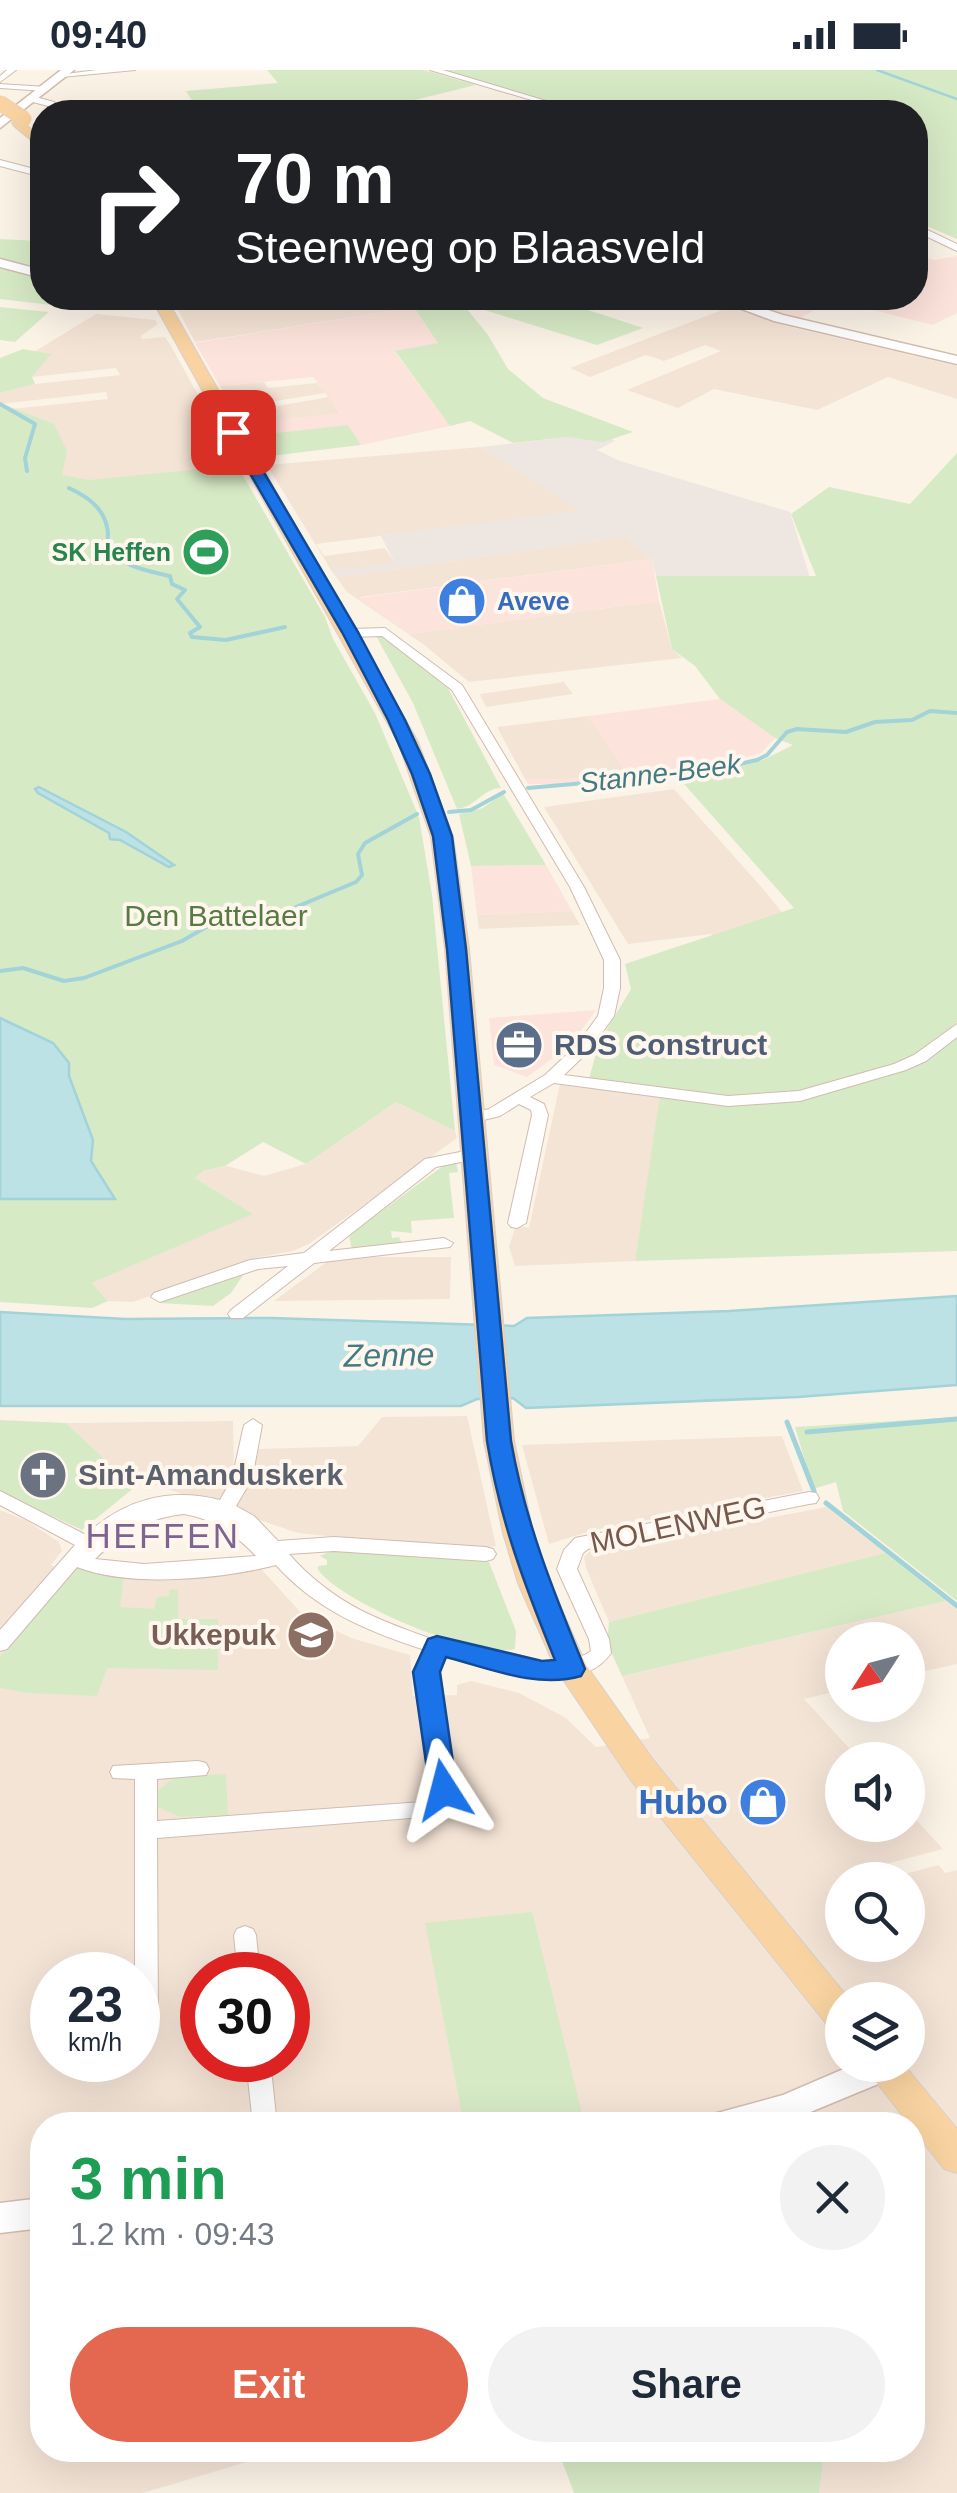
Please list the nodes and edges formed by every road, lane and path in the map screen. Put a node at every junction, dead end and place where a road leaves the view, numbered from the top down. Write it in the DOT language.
graph roads {
  1 [pos="12,70"];
  2 [pos="131,70"];
  3 [pos="434,70"];
  4 [pos="65,72"];
  5 [pos="0,83"];
  6 [pos="46,89"];
  7 [pos="32,99"];
  8 [pos="36,100"];
  9 [pos="538,100"];
  10 [pos="1,112"];
  11 [pos="21,121"];
  12 [pos="30,127"];
  13 [pos="30,131"];
  14 [pos="0,163"];
  15 [pos="30,171"];
  16 [pos="928,234"];
  17 [pos="957,248"];
  18 [pos="0,263"];
  19 [pos="30,271"];
  20 [pos="165,310"];
  21 [pos="755,310"];
  22 [pos="957,360"];
  23 [pos="350,632"];
  24 [pos="957,1030"];
  25 [pos="551,1078"];
  26 [pos="518,1098"];
  27 [pos="471,1118"];
  28 [pos="475,1154"];
  29 [pos="517,1223"];
  30 [pos="444,1243"];
  31 [pos="310,1256"];
  32 [pos="160,1296"];
  33 [pos="237,1314"];
  34 [pos="253,1425"];
  35 [pos="0,1496"];
  36 [pos="809,1498"];
  37 [pos="225,1508"];
  38 [pos="92,1545"];
  39 [pos="267,1549"];
  40 [pos="486,1554"];
  41 [pos="0,1644"];
  42 [pos="437,1646"];
  43 [pos="572,1669"];
  44 [pos="198,1768"];
  45 [pos="146,1771"];
  46 [pos="121,1772"];
  47 [pos="146,1830"];
  48 [pos="245,1935"];
  49 [pos="146,1952"];
  50 [pos="247,1952"];
  51 [pos="825,1995"];
  52 [pos="260,2082"];
  53 [pos="847,2082"];
  54 [pos="896,2082"];
  55 [pos="264,2112"];
  56 [pos="772,2112"];
  57 [pos="920,2112"];
  58 [pos="925,2118"];
  59 [pos="957,2157"];
  60 [pos="30,2214"];
  61 [pos="0,2218"];
  1 -- 5 [label="street"];
  2 -- 4 [label="street"];
  3 -- 9 [label="street"];
  4 -- 6 [label="street"];
  5 -- 6 [label="street"];
  6 -- 7 [label="street"];
  7 -- 8 [label="street"];
  7 -- 10 [label="street"];
  10 -- 11 [label="main road, bridge"];
  11 -- 12 [label="main road"];
  11 -- 13 [label="main road"];
  14 -- 15 [label="street"];
  16 -- 17 [label="street"];
  18 -- 19 [label="street"];
  20 -- 23 [label="main road"];
  21 -- 22 [label="street"];
  23 -- 25 [label="street"];
  23 -- 27 [label="main road"];
  24 -- 25 [label="street"];
  25 -- 26 [label="street"];
  26 -- 27 [label="street"];
  26 -- 29 [label="street"];
  27 -- 28 [label="main road"];
  28 -- 31 [label="street"];
  28 -- 43 [label="main road"];
  30 -- 31 [label="street"];
  31 -- 32 [label="street"];
  31 -- 33 [label="street"];
  34 -- 37 [label="street"];
  35 -- 38 [label="street"];
  36 -- 43 [label="street, MOLENWEG"];
  37 -- 38 [label="street"];
  37 -- 39 [label="street"];
  38 -- 39 [label="street"];
  38 -- 39 [label="street"];
  38 -- 41 [label="street"];
  39 -- 40 [label="street"];
  39 -- 42 [label="street"];
  42 -- 43 [label="street"];
  42 -- 47 [label="street"];
  43 -- 51 [label="main road"];
  44 -- 45 [label="street"];
  45 -- 46 [label="street"];
  45 -- 47 [label="street"];
  47 -- 49 [label="street"];
  48 -- 50 [label="street"];
  52 -- 55 [label="street"];
  53 -- 56 [label="street"];
  54 -- 57 [label="main road"];
  58 -- 59 [label="main road"];
  60 -- 61 [label="street"];
}
